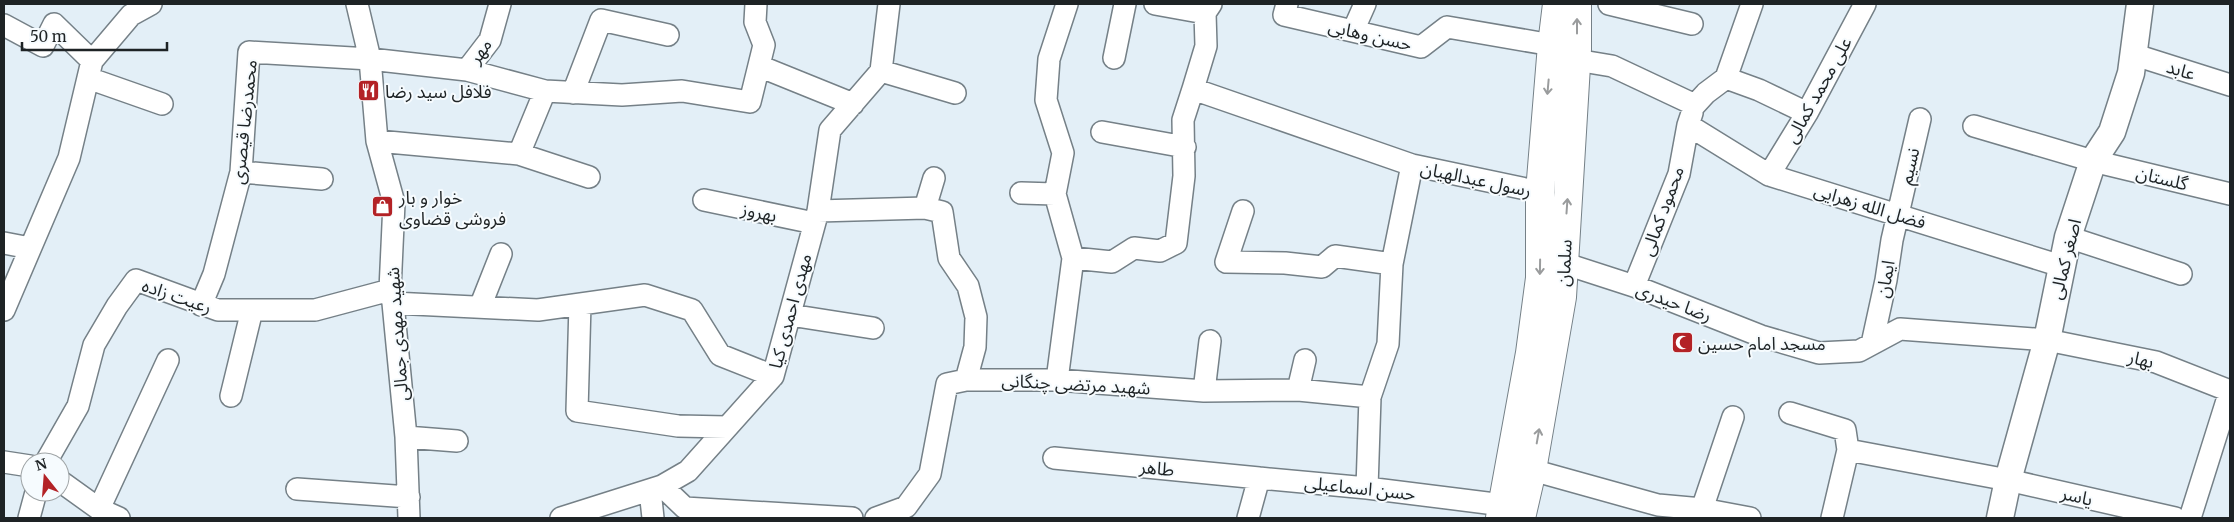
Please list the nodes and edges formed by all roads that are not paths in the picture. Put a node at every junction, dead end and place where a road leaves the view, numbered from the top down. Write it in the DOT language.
graph roads {
  1 [pos="151,4"];
  2 [pos="357,4"];
  3 [pos="500,4"];
  4 [pos="756,4"];
  5 [pos="889,4"];
  6 [pos="1067,4"];
  7 [pos="1125,4"];
  8 [pos="1155,4"];
  9 [pos="1287,4"];
  10 [pos="1365,4"];
  11 [pos="1557,4"];
  12 [pos="1577,4"];
  13 [pos="1609,4"];
  14 [pos="1752,4"];
  15 [pos="1865,4"];
  16 [pos="2140,4"];
  17 [pos="1208,8"];
  18 [pos="1692,24"];
  19 [pos="4,25"];
  20 [pos="1353,31"];
  21 [pos="668,35"];
  22 [pos="1552,45"];
  23 [pos="2132,54"];
  24 [pos="1114,58"];
  25 [pos="370,59"];
  26 [pos="1576,60"];
  27 [pos="759,66"];
  28 [pos="90,69"];
  29 [pos="467,70"];
  30 [pos="881,72"];
  31 [pos="1726,78"];
  32 [pos="2230,85"];
  33 [pos="1194,89"];
  34 [pos="545,91"];
  35 [pos="573,93"];
  36 [pos="955,93"];
  37 [pos="162,104"];
  38 [pos="853,104"];
  39 [pos="1695,105"];
  40 [pos="1807,113"];
  41 [pos="1920,119"];
  42 [pos="1688,126"];
  43 [pos="1974,126"];
  44 [pos="1102,132"];
  45 [pos="377,141"];
  46 [pos="1185,147"];
  47 [pos="519,154"];
  48 [pos="2093,161"];
  49 [pos="1412,165"];
  50 [pos="241,172"];
  51 [pos="1769,175"];
  52 [pos="589,177"];
  53 [pos="934,178"];
  54 [pos="322,179"];
  55 [pos="1540,192"];
  56 [pos="1021,193"];
  57 [pos="1055,194"];
  58 [pos="2230,194"];
  59 [pos="704,200"];
  60 [pos="925,208"];
  61 [pos="1243,211"];
  62 [pos="1897,214"];
  63 [pos="816,217"];
  64 [pos="2068,237"];
  65 [pos="4,243"];
  66 [pos="30,248"];
  67 [pos="501,254"];
  68 [pos="1072,258"];
  69 [pos="1563,263"];
  70 [pos="1392,264"];
  71 [pos="2061,266"];
  72 [pos="2181,274"];
  73 [pos="1634,286"];
  74 [pos="392,296"];
  75 [pos="580,304"];
  76 [pos="201,305"];
  77 [pos="480,307"];
  78 [pos="4,310"];
  79 [pos="252,310"];
  80 [pos="790,315"];
  81 [pos="873,328"];
  82 [pos="2047,340"];
  83 [pos="1210,341"];
  84 [pos="1872,344"];
  85 [pos="168,360"];
  86 [pos="1305,360"];
  87 [pos="773,376"];
  88 [pos="966,380"];
  89 [pos="1056,380"];
  90 [pos="1298,390"];
  91 [pos="1204,391"];
  92 [pos="2230,391"];
  93 [pos="231,396"];
  94 [pos="1370,397"];
  95 [pos="1790,413"];
  96 [pos="1733,418"];
  97 [pos="728,427"];
  98 [pos="406,437"];
  99 [pos="457,441"];
  100 [pos="1848,450"];
  101 [pos="52,452"];
  102 [pos="1054,458"];
  103 [pos="4,462"];
  104 [pos="20,464"];
  105 [pos="1532,470"];
  106 [pos="1259,478"];
  107 [pos="2008,480"];
  108 [pos="70,488"];
  109 [pos="656,488"];
  110 [pos="1367,488"];
  111 [pos="297,489"];
  112 [pos="409,497"];
  113 [pos="33,502"];
  114 [pos="99,509"];
  115 [pos="1693,512"];
  116 [pos="1508,514"];
  117 [pos="581,515"];
  118 [pos="2165,517"];
  119 [pos="29,518"];
  120 [pos="119,518"];
  121 [pos="409,518"];
  122 [pos="561,518"];
  123 [pos="653,518"];
  124 [pos="852,518"];
  125 [pos="876,518"];
  126 [pos="1248,518"];
  127 [pos="1750,518"];
  128 [pos="1832,518"];
  129 [pos="2000,518"];
  130 [pos="2190,518"];
  1 -- 28 [label="street"];
  2 -- 25 [label="street, شهید مهدی جمالی"];
  3 -- 29 [label="street, مهر"];
  4 -- 27 [label="street"];
  5 -- 30 [label="street"];
  6 -- 57 [label="street"];
  7 -- 24 [label="street"];
  8 -- 17 [label="street"];
  9 -- 20 [label="street, حسن وهابی"];
  10 -- 20 [label="street"];
  11 -- 22 [label="main road, سلمان"];
  26 -- 12 [label="main road, سلمان, one-way"];
  13 -- 18 [label="street"];
  14 -- 31 [label="street"];
  15 -- 40 [label="street, علی محمد کمالی"];
  16 -- 23 [label="street, اصغر کمالی"];
  17 -- 33 [label="street"];
  19 -- 28 [label="street"];
  20 -- 22 [label="street, حسن وهابی"];
  21 -- 35 [label="street"];
  22 -- 55 [label="main road, سلمان, one-way"];
  23 -- 32 [label="street, عابد"];
  23 -- 48 [label="street, اصغر کمالی"];
  25 -- 29 [label="street"];
  25 -- 45 [label="street, شهید مهدی جمالی"];
  25 -- 50 [label="street, محمدرضا قیصری"];
  26 -- 39 [label="street"];
  69 -- 26 [label="main road, سلمان, one-way"];
  27 -- 35 [label="street"];
  27 -- 38 [label="street"];
  28 -- 37 [label="street"];
  28 -- 66 [label="street"];
  29 -- 34 [label="street"];
  30 -- 36 [label="street"];
  30 -- 38 [label="street, مهدی احمدی کیا"];
  31 -- 39 [label="street"];
  31 -- 40 [label="street"];
  33 -- 46 [label="street"];
  33 -- 49 [label="street, رسول عبدالهیان"];
  34 -- 35 [label="street"];
  34 -- 47 [label="street"];
  38 -- 63 [label="street, مهدی احمدی کیا"];
  39 -- 42 [label="street, محمود کمالی"];
  40 -- 51 [label="street, علی محمد کمالی"];
  41 -- 62 [label="street, نسیم"];
  42 -- 51 [label="street, فضل الله زهرایی"];
  42 -- 73 [label="street, محمود کمالی"];
  43 -- 48 [label="street, گلستان"];
  44 -- 46 [label="street"];
  45 -- 47 [label="street"];
  45 -- 74 [label="street, شهید مهدی جمالی"];
  46 -- 68 [label="street"];
  47 -- 52 [label="street"];
  48 -- 58 [label="street, گلستان"];
  48 -- 64 [label="street, اصغر کمالی"];
  49 -- 55 [label="street, رسول عبدالهیان"];
  49 -- 70 [label="street"];
  50 -- 54 [label="street"];
  50 -- 76 [label="street, محمدرضا قیصری"];
  51 -- 62 [label="street, فضل الله زهرایی"];
  53 -- 60 [label="street"];
  55 -- 116 [label="main road, سلمان, one-way"];
  56 -- 57 [label="street"];
  57 -- 68 [label="street"];
  59 -- 63 [label="street, بهروز"];
  60 -- 63 [label="street, بهروز"];
  60 -- 88 [label="street"];
  61 -- 70 [label="street"];
  62 -- 71 [label="street, فضل الله زهرایی"];
  62 -- 84 [label="street, ایمان"];
  63 -- 80 [label="street, مهدی احمدی کیا"];
  64 -- 71 [label="street, اصغر کمالی"];
  64 -- 72 [label="street"];
  65 -- 66 [label="street"];
  66 -- 78 [label="street"];
  67 -- 77 [label="street"];
  68 -- 89 [label="street"];
  69 -- 73 [label="street, رضا حیدری"];
  105 -- 69 [label="main road, سلمان, one-way"];
  70 -- 94 [label="street"];
  71 -- 82 [label="street, اصغر کمالی"];
  73 -- 84 [label="street, رضا حیدری"];
  74 -- 77 [label="street, رعیت زاده"];
  74 -- 79 [label="street, رعیت زاده"];
  74 -- 98 [label="street, شهید مهدی جمالی"];
  75 -- 77 [label="street, رعیت زاده"];
  75 -- 87 [label="street, رعیت زاده"];
  75 -- 97 [label="street"];
  76 -- 79 [label="street, رعیت زاده"];
  76 -- 101 [label="street, رعیت زاده"];
  79 -- 93 [label="street"];
  80 -- 81 [label="street"];
  80 -- 87 [label="street, مهدی احمدی کیا"];
  82 -- 84 [label="street, رضا حیدری"];
  82 -- 92 [label="street, بهار"];
  82 -- 107 [label="street, اصغر کمالی"];
  83 -- 91 [label="street"];
  85 -- 114 [label="street"];
  86 -- 90 [label="street"];
  87 -- 97 [label="street, مهدی احمدی کیا"];
  88 -- 89 [label="street, شهید مرتضی چنگانی"];
  88 -- 125 [label="street, شهید مرتضی چنگانی"];
  89 -- 91 [label="street, شهید مرتضی چنگانی"];
  90 -- 91 [label="street, شهید مرتضی چنگانی"];
  90 -- 94 [label="street, شهید مرتضی چنگانی"];
  92 -- 130 [label="street"];
  94 -- 110 [label="street"];
  95 -- 100 [label="street"];
  96 -- 115 [label="street"];
  97 -- 109 [label="street, مهدی احمدی کیا"];
  98 -- 99 [label="street"];
  98 -- 112 [label="street, شهید مهدی جمالی"];
  100 -- 107 [label="street, یاسر"];
  100 -- 128 [label="street"];
  102 -- 106 [label="street, طاهر"];
  103 -- 104 [label="street"];
  105 -- 115 [label="street"];
  105 -- 116 [label="main road, سلمان"];
  106 -- 110 [label="street, حسن اسماعیلی"];
  106 -- 126 [label="street"];
  107 -- 118 [label="street, یاسر"];
  107 -- 129 [label="street, اصغر کمالی"];
  108 -- 114 [label="street"];
  109 -- 117 [label="street, مهدی احمدی کیا"];
  109 -- 123 [label="street"];
  109 -- 124 [label="street"];
  110 -- 116 [label="street, حسن اسماعیلی"];
  111 -- 112 [label="street"];
  112 -- 121 [label="street, شهید مهدی جمالی"];
  113 -- 119 [label="street"];
  114 -- 120 [label="street"];
  115 -- 127 [label="street"];
  117 -- 122 [label="street, مهدی احمدی کیا"];
}
